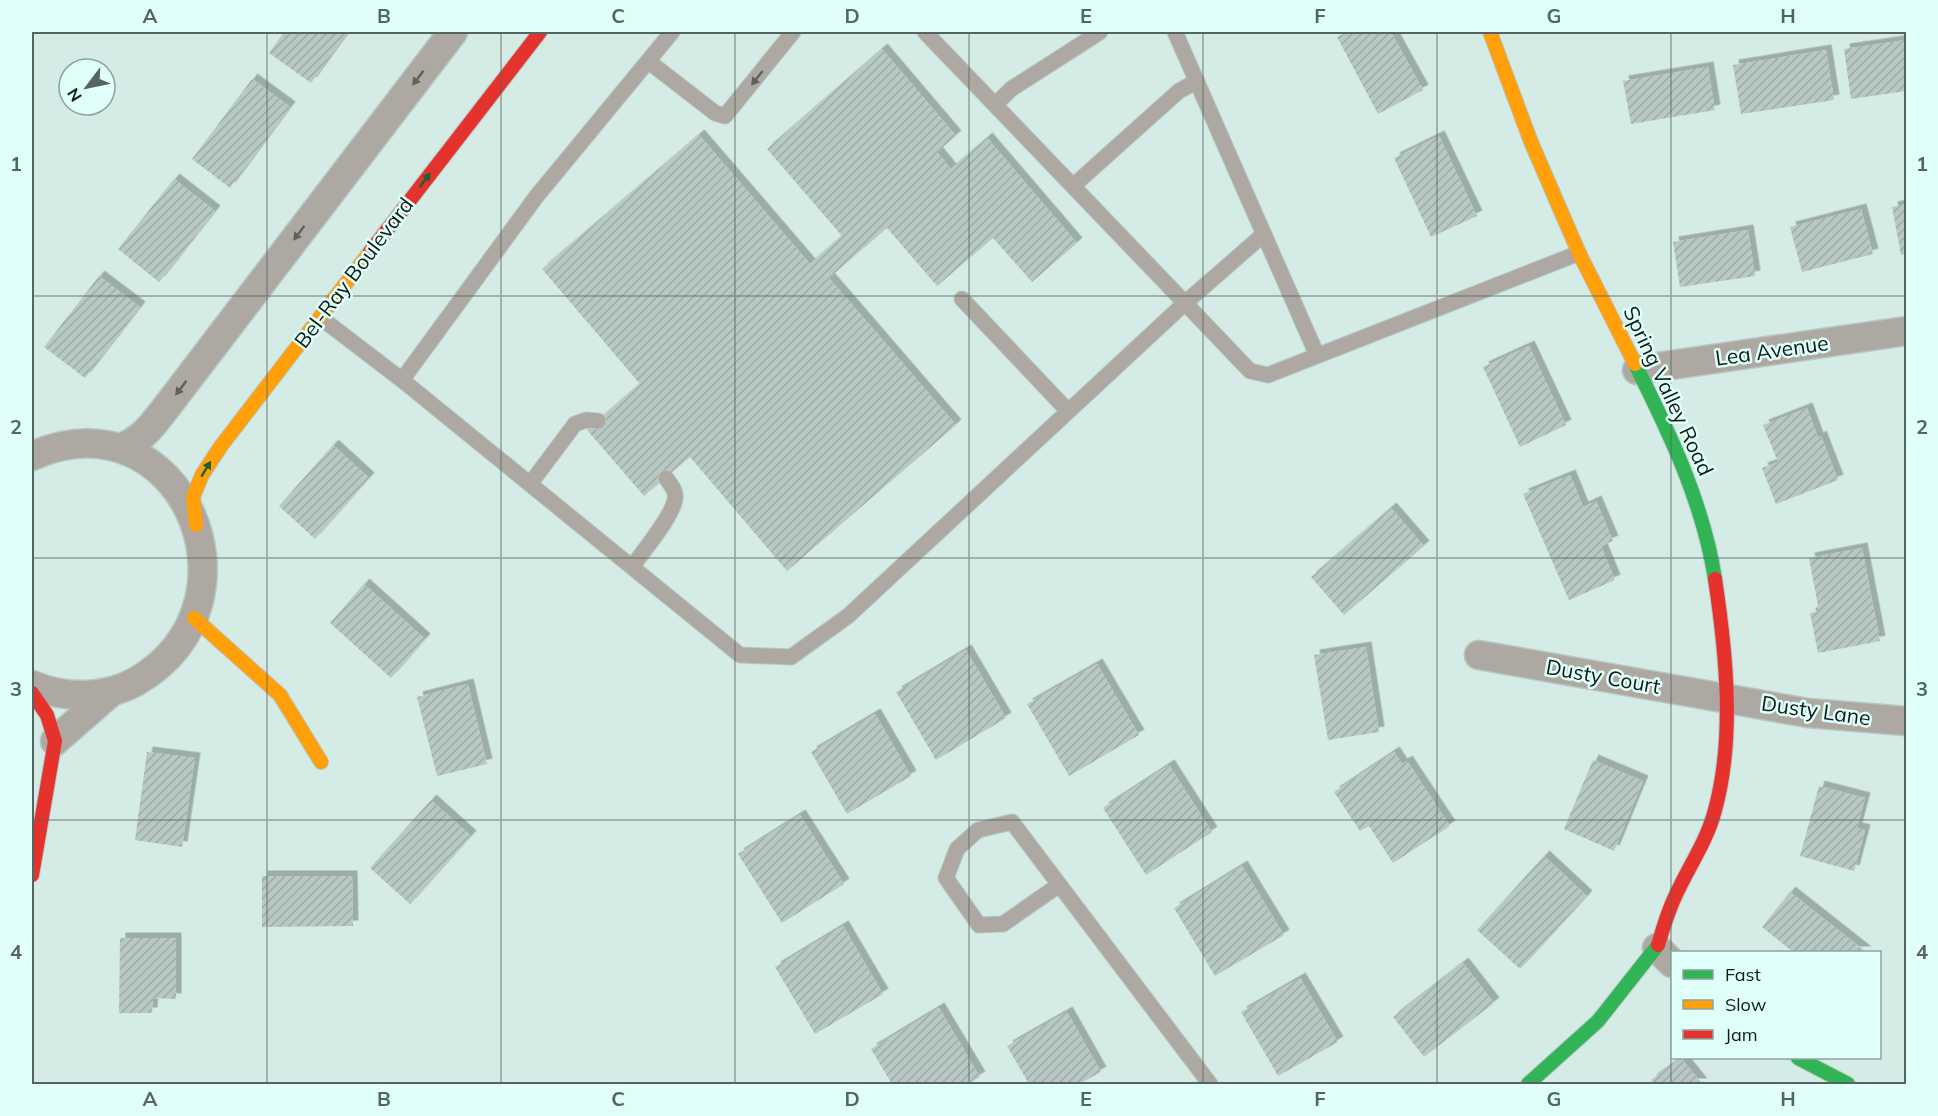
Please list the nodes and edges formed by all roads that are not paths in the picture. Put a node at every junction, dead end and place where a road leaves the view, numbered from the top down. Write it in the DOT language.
graph roads {
  1 [pos="453,32"];
  2 [pos="540,32"];
  3 [pos="672,32"];
  4 [pos="793,32"];
  5 [pos="925,32"];
  6 [pos="1100,32"];
  7 [pos="1175,32"];
  8 [pos="1490,32"];
  9 [pos="648,62"];
  10 [pos="1197,81"];
  11 [pos="995,105"];
  12 [pos="1073,186"];
  13 [pos="1264,234"];
  14 [pos="1579,253"];
  15 [pos="962,299"];
  16 [pos="1185,303"];
  17 [pos="321,318"];
  18 [pos="1906,331"];
  19 [pos="1317,355"];
  20 [pos="1637,370"];
  21 [pos="402,380"];
  22 [pos="1068,411"];
  23 [pos="598,421"];
  24 [pos="120,448"];
  25 [pos="32,456"];
  26 [pos="666,477"];
  27 [pos="530,484"];
  28 [pos="196,525"];
  29 [pos="632,567"];
  30 [pos="194,618"];
  31 [pos="1479,655"];
  32 [pos="32,685"];
  33 [pos="111,692"];
  34 [pos="32,693"];
  35 [pos="1726,698"];
  36 [pos="1906,721"];
  37 [pos="55,741"];
  38 [pos="321,762"];
  39 [pos="32,875"];
  40 [pos="1059,885"];
  41 [pos="1664,955"];
  42 [pos="1800,1059"];
  43 [pos="1210,1084"];
  44 [pos="1528,1084"];
  45 [pos="1848,1084"];
  1 -- 24 [label="street, one-way"];
  17 -- 2 [label="street, Bel-Ray Boulevard, one-way"];
  3 -- 9 [label="lane"];
  4 -- 9 [label="lane, one-way"];
  5 -- 11 [label="lane"];
  6 -- 11 [label="lane"];
  7 -- 10 [label="lane"];
  8 -- 14 [label="street, Spring Valley Road"];
  9 -- 21 [label="lane"];
  10 -- 12 [label="lane"];
  10 -- 13 [label="lane"];
  11 -- 12 [label="lane"];
  12 -- 16 [label="lane"];
  13 -- 16 [label="lane"];
  13 -- 19 [label="lane"];
  14 -- 19 [label="lane"];
  14 -- 20 [label="street, Spring Valley Road"];
  15 -- 22 [label="lane"];
  16 -- 19 [label="lane"];
  16 -- 22 [label="lane"];
  17 -- 21 [label="lane"];
  28 -- 17 [label="street, Bel-Ray Boulevard, one-way"];
  18 -- 20 [label="street, Lea Avenue"];
  20 -- 35 [label="street, Spring Valley Road"];
  21 -- 27 [label="lane"];
  22 -- 29 [label="lane"];
  23 -- 27 [label="lane"];
  24 -- 25 [label="street, Bel-Ray Boulevard"];
  24 -- 28 [label="street, Bel-Ray Boulevard"];
  26 -- 29 [label="lane"];
  27 -- 29 [label="lane"];
  28 -- 30 [label="street, Bel-Ray Boulevard"];
  30 -- 33 [label="street, Bel-Ray Boulevard"];
  30 -- 38 [label="street"];
  31 -- 35 [label="street, Dusty Court"];
  32 -- 33 [label="street, Bel-Ray Boulevard"];
  33 -- 37 [label="street"];
  34 -- 37 [label="street"];
  35 -- 36 [label="street, Dusty Lane"];
  35 -- 41 [label="street, Spring Valley Road"];
  37 -- 39 [label="street"];
  40 -- 40 [label="lane"];
  40 -- 43 [label="lane"];
  41 -- 44 [label="street, Spring Valley Road"];
  42 -- 45 [label="street"];
}
